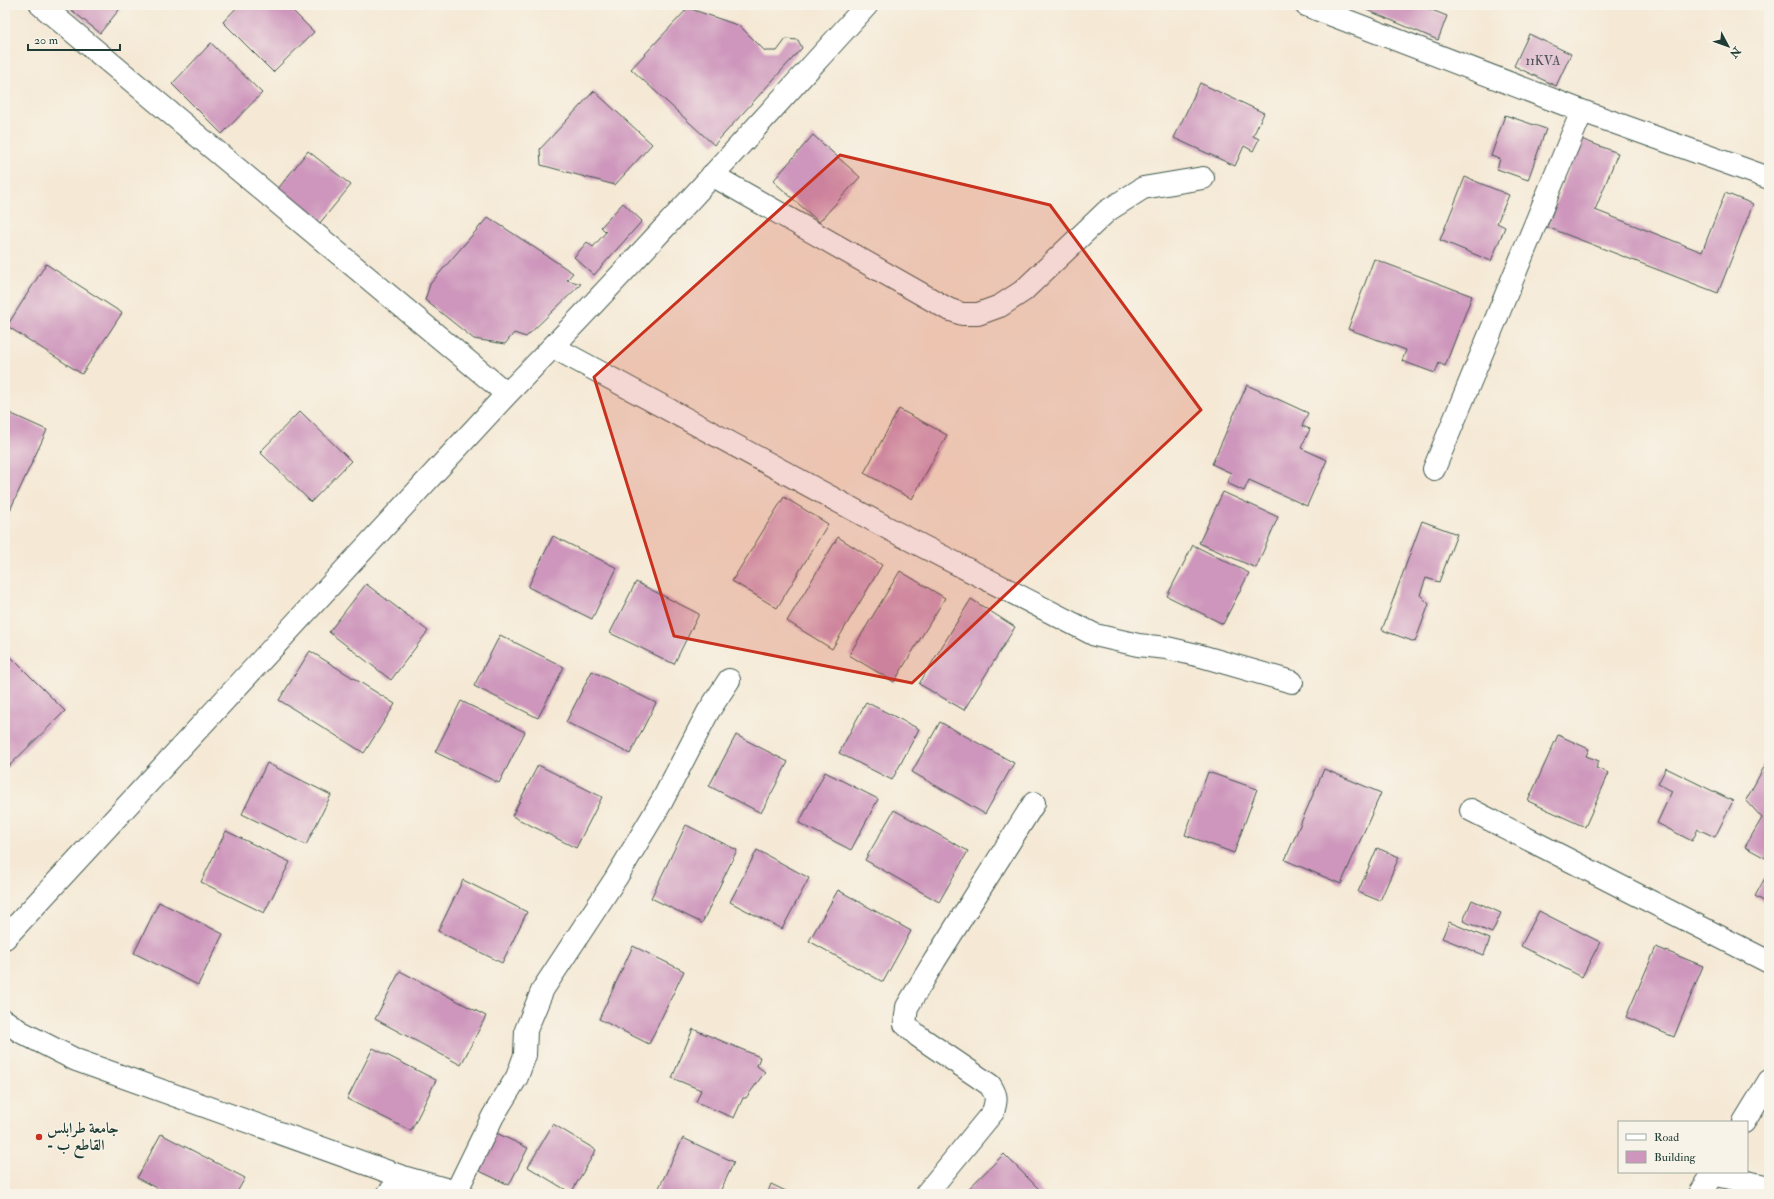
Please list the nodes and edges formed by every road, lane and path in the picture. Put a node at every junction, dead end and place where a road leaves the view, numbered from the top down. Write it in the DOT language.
graph roads {
  1 [pos="41,5"];
  2 [pos="867,5"];
  3 [pos="1306,5"];
  4 [pos="1582,111"];
  5 [pos="712,176"];
  6 [pos="1203,178"];
  7 [pos="1769,178"];
  8 [pos="553,347"];
  9 [pos="506,394"];
  10 [pos="1434,469"];
  11 [pos="729,680"];
  12 [pos="1292,682"];
  13 [pos="1034,803"];
  14 [pos="1471,810"];
  15 [pos="5,938"];
  16 [pos="1769,962"];
  17 [pos="5,1021"];
  18 [pos="1769,1081"];
  19 [pos="1745,1121"];
  20 [pos="1713,1173"];
  21 [pos="403,1177"];
  22 [pos="1769,1188"];
  23 [pos="460,1193"];
  24 [pos="388,1194"];
  25 [pos="926,1194"];
  26 [pos="1700,1194"];
  1 -- 9 [label="street"];
  2 -- 5 [label="street"];
  3 -- 4 [label="street"];
  4 -- 7 [label="street"];
  4 -- 10 [label="street"];
  5 -- 6 [label="street"];
  5 -- 8 [label="street"];
  8 -- 9 [label="street"];
  8 -- 12 [label="street"];
  9 -- 15 [label="street"];
  11 -- 23 [label="street"];
  13 -- 25 [label="street"];
  14 -- 16 [label="street"];
  17 -- 21 [label="street"];
  18 -- 19 [label="street"];
  20 -- 22 [label="street"];
  20 -- 26 [label="street"];
  21 -- 23 [label="street"];
  21 -- 24 [label="street"];
}
